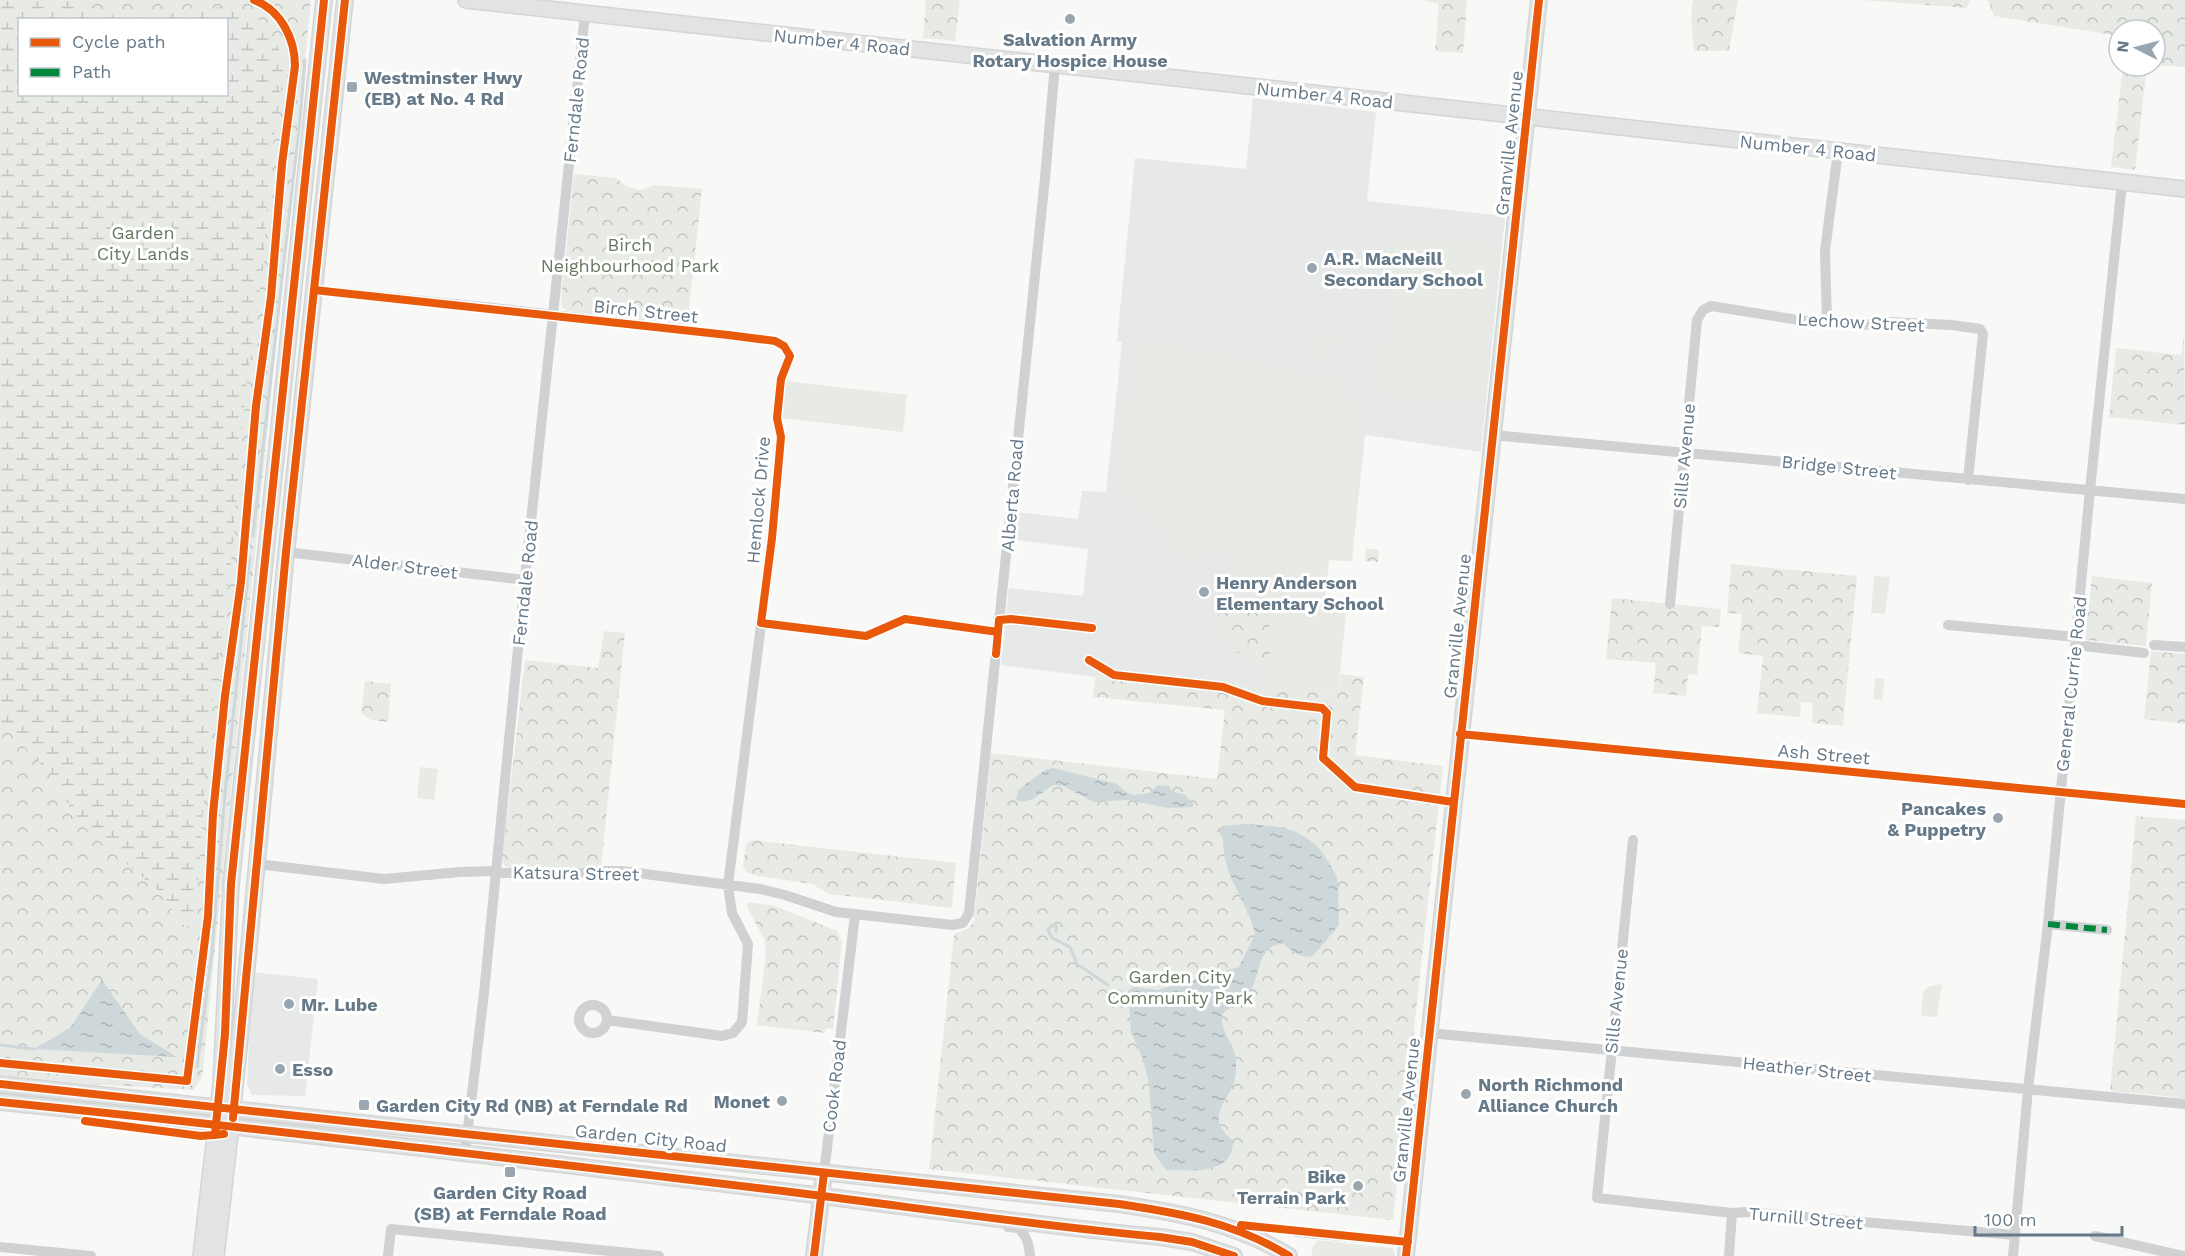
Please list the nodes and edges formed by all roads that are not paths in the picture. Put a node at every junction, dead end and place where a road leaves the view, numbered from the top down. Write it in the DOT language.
graph roads {
  1 [pos="324,0"];
  2 [pos="345,0"];
  3 [pos="466,0"];
  4 [pos="1539,0"];
  5 [pos="585,14"];
  6 [pos="1055,65"];
  7 [pos="1526,117"];
  8 [pos="1838,152"];
  9 [pos="2122,183"];
  10 [pos="2185,189"];
  11 [pos="314,291"];
  12 [pos="1703,310"];
  13 [pos="553,315"];
  14 [pos="1827,320"];
  15 [pos="784,346"];
  16 [pos="1492,435"];
  17 [pos="1685,452"];
  18 [pos="1968,480"];
  19 [pos="2090,490"];
  20 [pos="2185,499"];
  21 [pos="266,549"];
  22 [pos="286,552"];
  23 [pos="525,580"];
  24 [pos="1671,604"];
  25 [pos="761,624"];
  26 [pos="1948,625"];
  27 [pos="998,632"];
  28 [pos="2076,641"];
  29 [pos="2154,645"];
  30 [pos="2185,647"];
  31 [pos="2144,653"];
  32 [pos="1460,734"];
  33 [pos="2060,792"];
  34 [pos="2185,804"];
  35 [pos="1633,840"];
  36 [pos="256,864"];
  37 [pos="495,871"];
  38 [pos="728,885"];
  39 [pos="855,915"];
  40 [pos="963,923"];
  41 [pos="2048,924"];
  42 [pos="2107,930"];
  43 [pos="607,1020"];
  44 [pos="1429,1033"];
  45 [pos="1611,1050"];
  46 [pos="0,1084"];
  47 [pos="2028,1089"];
  48 [pos="0,1102"];
  49 [pos="2185,1104"];
  50 [pos="218,1107"];
  51 [pos="234,1109"];
  52 [pos="216,1124"];
  53 [pos="232,1126"];
  54 [pos="468,1133"];
  55 [pos="465,1153"];
  56 [pos="824,1173"];
  57 [pos="821,1196"];
  58 [pos="1597,1198"];
  59 [pos="932,1212"];
  60 [pos="1732,1213"];
  61 [pos="1296,1232"];
  62 [pos="2015,1235"];
  63 [pos="2095,1236"];
  64 [pos="0,1246"];
  65 [pos="1407,1249"];
  66 [pos="91,1256"];
  67 [pos="201,1256"];
  68 [pos="216,1256"];
  69 [pos="387,1256"];
  70 [pos="659,1256"];
  71 [pos="814,1256"];
  72 [pos="1030,1256"];
  73 [pos="1234,1256"];
  74 [pos="1289,1256"];
  75 [pos="1729,1256"];
  76 [pos="2013,1256"];
  77 [pos="2183,1256"];
  1 -- 21 [label="main road"];
  2 -- 11 [label="main road"];
  3 -- 5 [label="main road, Number 4 Road"];
  4 -- 7 [label="main road, Granville Avenue"];
  5 -- 6 [label="main road, Number 4 Road"];
  5 -- 13 [label="street, Ferndale Road"];
  6 -- 7 [label="main road, Number 4 Road"];
  6 -- 27 [label="street, Alberta Road"];
  7 -- 8 [label="main road, Number 4 Road"];
  7 -- 16 [label="main road, Granville Avenue"];
  8 -- 9 [label="main road, Number 4 Road"];
  8 -- 14 [label="street"];
  9 -- 10 [label="main road, Number 4 Road"];
  9 -- 19 [label="street, General Currie Road"];
  11 -- 13 [label="street, Birch Street"];
  11 -- 22 [label="main road"];
  12 -- 14 [label="street, Lechow Street"];
  12 -- 17 [label="street, Sills Avenue"];
  13 -- 15 [label="street, Birch Street"];
  13 -- 23 [label="street, Ferndale Road"];
  14 -- 18 [label="street, Lechow Street"];
  15 -- 25 [label="street, Hemlock Drive"];
  16 -- 17 [label="street, Bridge Street"];
  16 -- 32 [label="main road, Granville Avenue"];
  17 -- 18 [label="street, Bridge Street"];
  17 -- 24 [label="street, Sills Avenue"];
  18 -- 19 [label="street, Bridge Street"];
  19 -- 20 [label="street, Bridge Street"];
  19 -- 28 [label="street, General Currie Road"];
  21 -- 22 [label="main road"];
  21 -- 50 [label="main road"];
  22 -- 23 [label="street, Alder Street"];
  22 -- 36 [label="main road"];
  23 -- 37 [label="street, Ferndale Road"];
  25 -- 27 [label="street"];
  25 -- 38 [label="street, Hemlock Drive"];
  26 -- 28 [label="street"];
  27 -- 40 [label="street, Alberta Road"];
  28 -- 31 [label="street"];
  28 -- 33 [label="street, General Currie Road"];
  29 -- 30 [label="street"];
  32 -- 33 [label="street, Ash Street"];
  32 -- 44 [label="main road, Granville Avenue"];
  33 -- 34 [label="street, Ash Street"];
  33 -- 41 [label="street, General Currie Road"];
  35 -- 45 [label="street, Sills Avenue"];
  36 -- 37 [label="street, Katsura Street"];
  36 -- 51 [label="main road"];
  37 -- 38 [label="street, Katsura Street"];
  37 -- 54 [label="street, Ferndale Road"];
  38 -- 39 [label="street, Katsura Street"];
  38 -- 43 [label="street, Hemlock Drive"];
  39 -- 40 [label="street, Katsura Street"];
  39 -- 56 [label="street, Cook Road"];
  41 -- 42 [label="street"];
  41 -- 47 [label="street, General Currie Road"];
  44 -- 45 [label="street, Heather Street"];
  44 -- 65 [label="main road, Granville Avenue"];
  45 -- 47 [label="street, Heather Street"];
  45 -- 58 [label="street, Sills Avenue"];
  46 -- 50 [label="main road, Garden City Road"];
  47 -- 49 [label="street, Heather Street"];
  47 -- 62 [label="street, General Currie Road"];
  48 -- 52 [label="main road, Garden City Road"];
  50 -- 51 [label="main road, Garden City Road"];
  50 -- 52 [label="main road"];
  51 -- 53 [label="main road"];
  51 -- 54 [label="main road, Garden City Road"];
  52 -- 53 [label="main road, Garden City Road"];
  52 -- 67 [label="main road"];
  53 -- 55 [label="main road, Garden City Road"];
  53 -- 68 [label="main road"];
  54 -- 55 [label="street, Ferndale Road"];
  54 -- 56 [label="main road, Garden City Road"];
  55 -- 57 [label="main road, Garden City Road"];
  56 -- 57 [label="main road, Cook Road"];
  56 -- 74 [label="main road, Garden City Road"];
  57 -- 59 [label="main road, Garden City Road"];
  57 -- 71 [label="main road, Cook Road"];
  58 -- 60 [label="street, Turnill Street"];
  59 -- 72 [label="street"];
  59 -- 73 [label="main road, Garden City Road"];
  60 -- 62 [label="street, Turnill Street"];
  60 -- 75 [label="street"];
  61 -- 65 [label="street"];
  62 -- 76 [label="street, General Currie Road"];
  63 -- 77 [label="street"];
  64 -- 66 [label="street"];
  69 -- 70 [label="street"];
}
